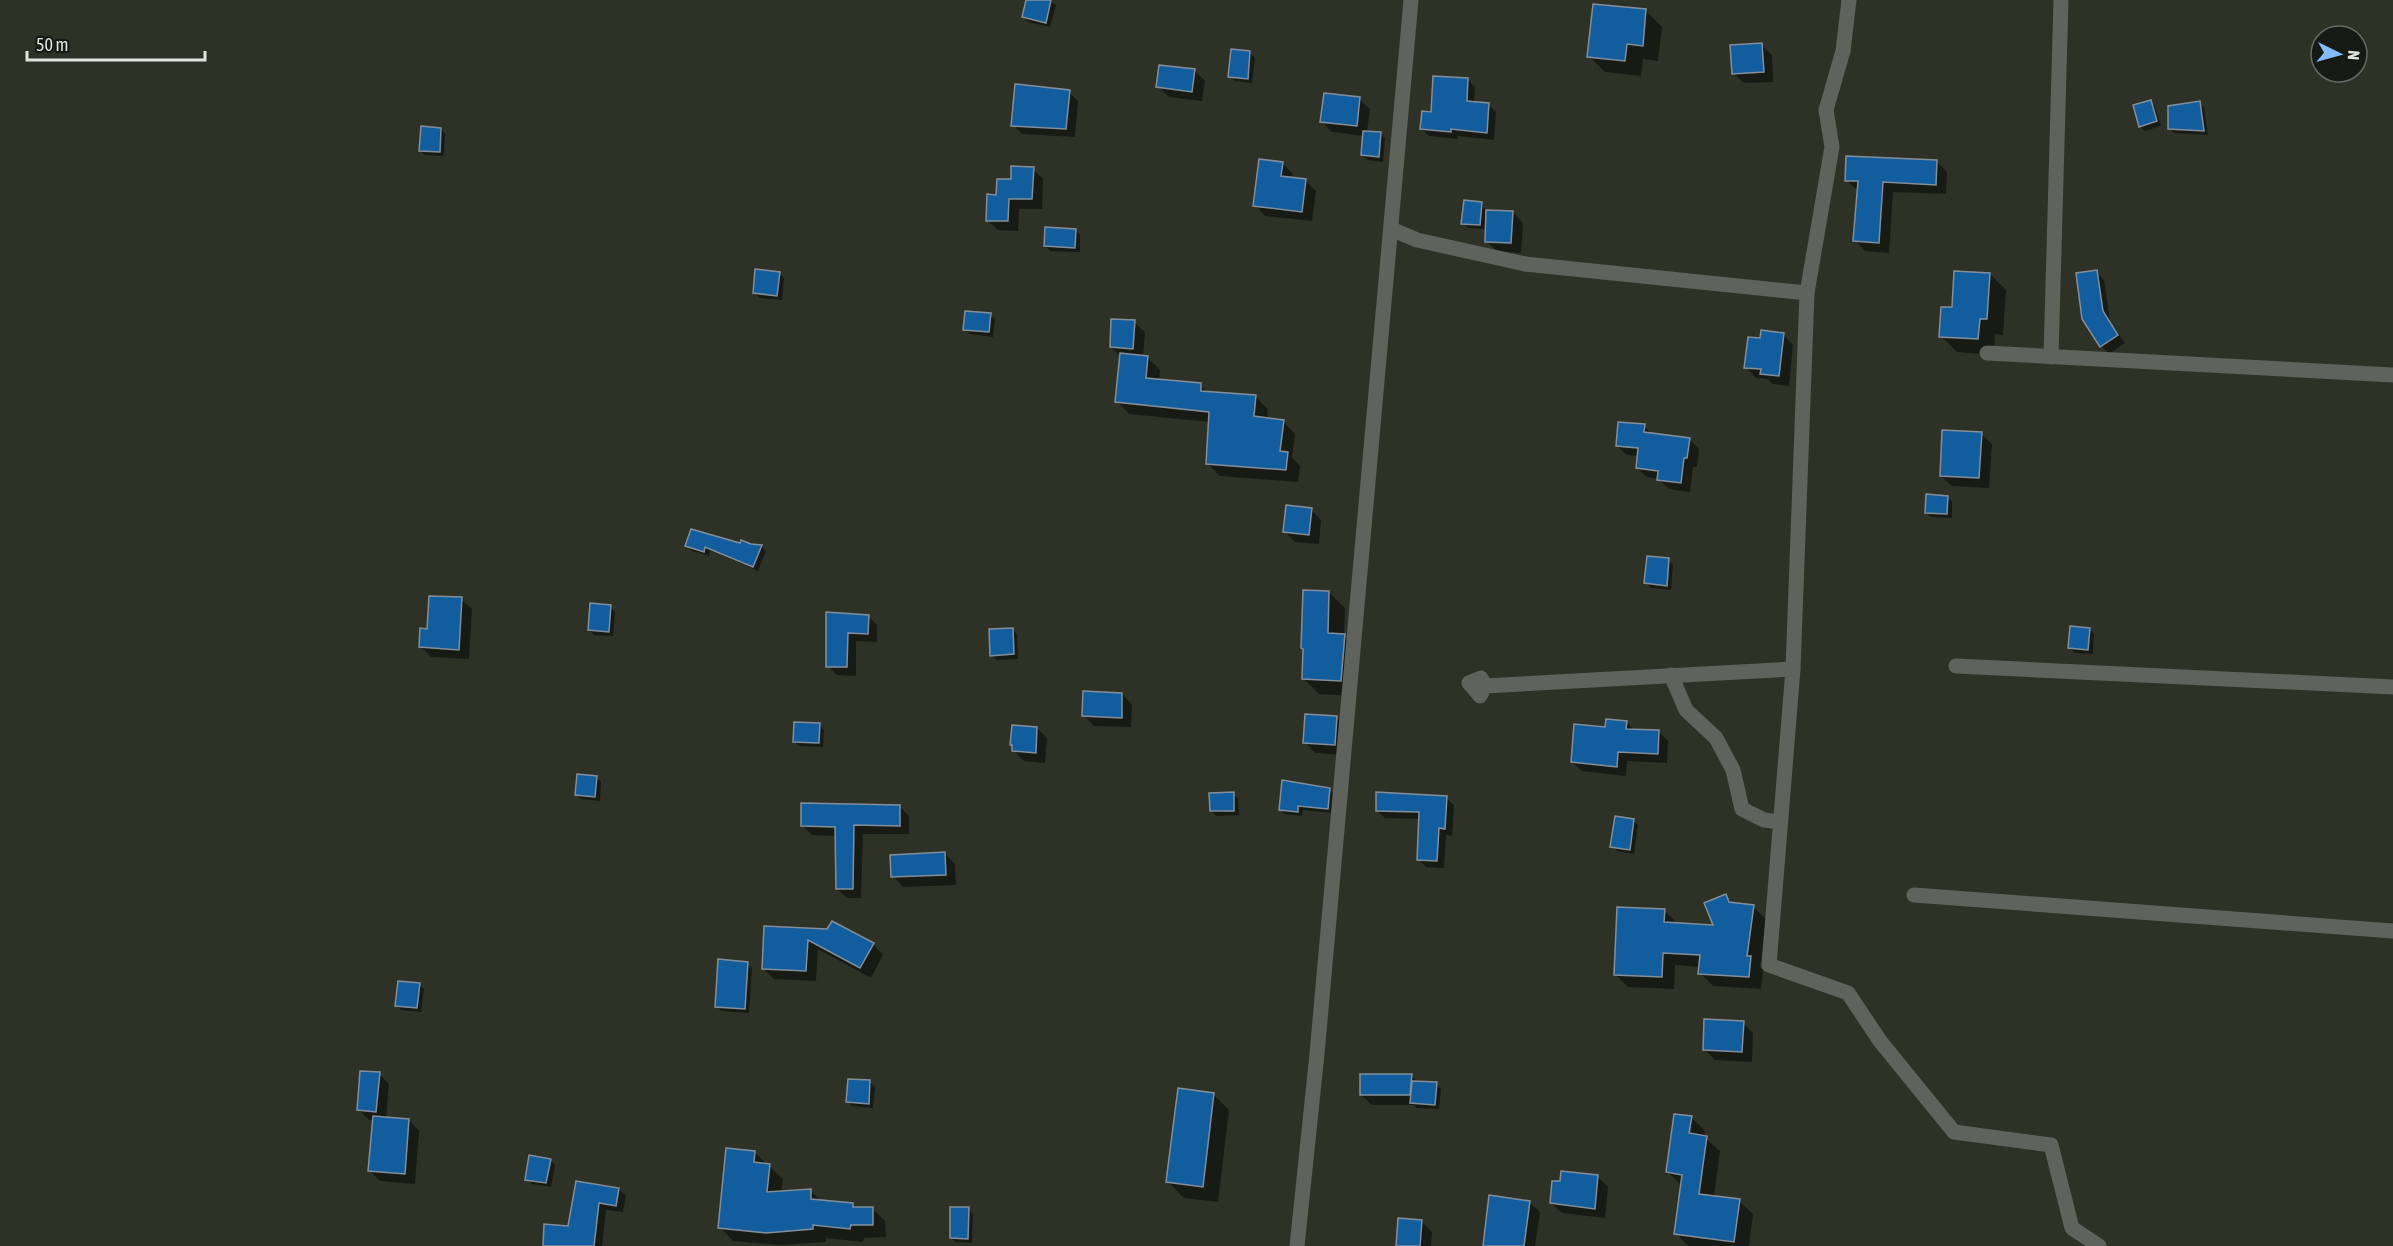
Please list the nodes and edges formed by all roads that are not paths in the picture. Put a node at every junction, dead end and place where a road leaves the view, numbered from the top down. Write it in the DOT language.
graph roads {
  1 [pos="1411,0"];
  2 [pos="1850,0"];
  3 [pos="2061,0"];
  4 [pos="1391,229"];
  5 [pos="1807,293"];
  6 [pos="1987,353"];
  7 [pos="2051,357"];
  8 [pos="2393,375"];
  9 [pos="1956,666"];
  10 [pos="1793,669"];
  11 [pos="1671,675"];
  12 [pos="1485,686"];
  13 [pos="2393,687"];
  14 [pos="1780,822"];
  15 [pos="1914,895"];
  16 [pos="2393,931"];
  17 [pos="1297,1246"];
  18 [pos="2099,1246"];
  1 -- 4 [label="street"];
  2 -- 5 [label="street"];
  3 -- 7 [label="street"];
  4 -- 5 [label="street"];
  4 -- 17 [label="street"];
  5 -- 10 [label="street"];
  6 -- 7 [label="street"];
  7 -- 8 [label="street"];
  9 -- 13 [label="street"];
  10 -- 11 [label="street"];
  10 -- 14 [label="street"];
  11 -- 12 [label="street"];
  11 -- 14 [label="street"];
  14 -- 18 [label="street"];
  15 -- 16 [label="street"];
}
